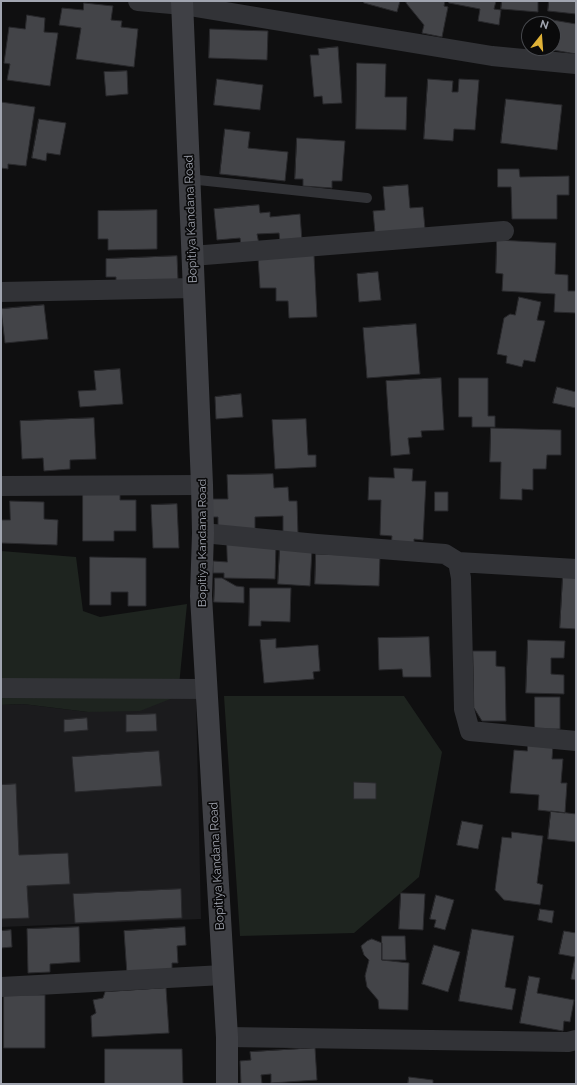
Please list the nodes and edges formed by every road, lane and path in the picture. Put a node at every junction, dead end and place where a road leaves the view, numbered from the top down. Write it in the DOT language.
graph roads {
  1 [pos="138,1"];
  2 [pos="182,3"];
  3 [pos="576,64"];
  4 [pos="189,179"];
  5 [pos="367,198"];
  6 [pos="504,231"];
  7 [pos="192,256"];
  8 [pos="194,288"];
  9 [pos="1,292"];
  10 [pos="202,485"];
  11 [pos="1,486"];
  12 [pos="202,533"];
  13 [pos="458,562"];
  14 [pos="576,569"];
  15 [pos="1,688"];
  16 [pos="206,689"];
  17 [pos="576,741"];
  18 [pos="223,974"];
  19 [pos="1,987"];
  20 [pos="227,1037"];
  21 [pos="576,1040"];
  22 [pos="227,1084"];
  1 -- 2 [label="street"];
  2 -- 3 [label="street"];
  2 -- 4 [label="main road, Bopitiya Kandana Road"];
  4 -- 5 [label="lane"];
  4 -- 7 [label="main road, Bopitiya Kandana Road"];
  6 -- 7 [label="street"];
  7 -- 8 [label="main road, Bopitiya Kandana Road"];
  8 -- 9 [label="street"];
  8 -- 10 [label="main road, Bopitiya Kandana Road"];
  10 -- 11 [label="street"];
  10 -- 12 [label="main road, Bopitiya Kandana Road"];
  12 -- 13 [label="street"];
  12 -- 16 [label="main road, Bopitiya Kandana Road"];
  13 -- 14 [label="street"];
  13 -- 17 [label="street"];
  15 -- 16 [label="street"];
  16 -- 18 [label="main road, Bopitiya Kandana Road"];
  18 -- 19 [label="street"];
  18 -- 20 [label="main road, Bopitiya Kandana Road"];
  20 -- 21 [label="street"];
  20 -- 22 [label="main road, Bopitiya Kandana Road"];
}
